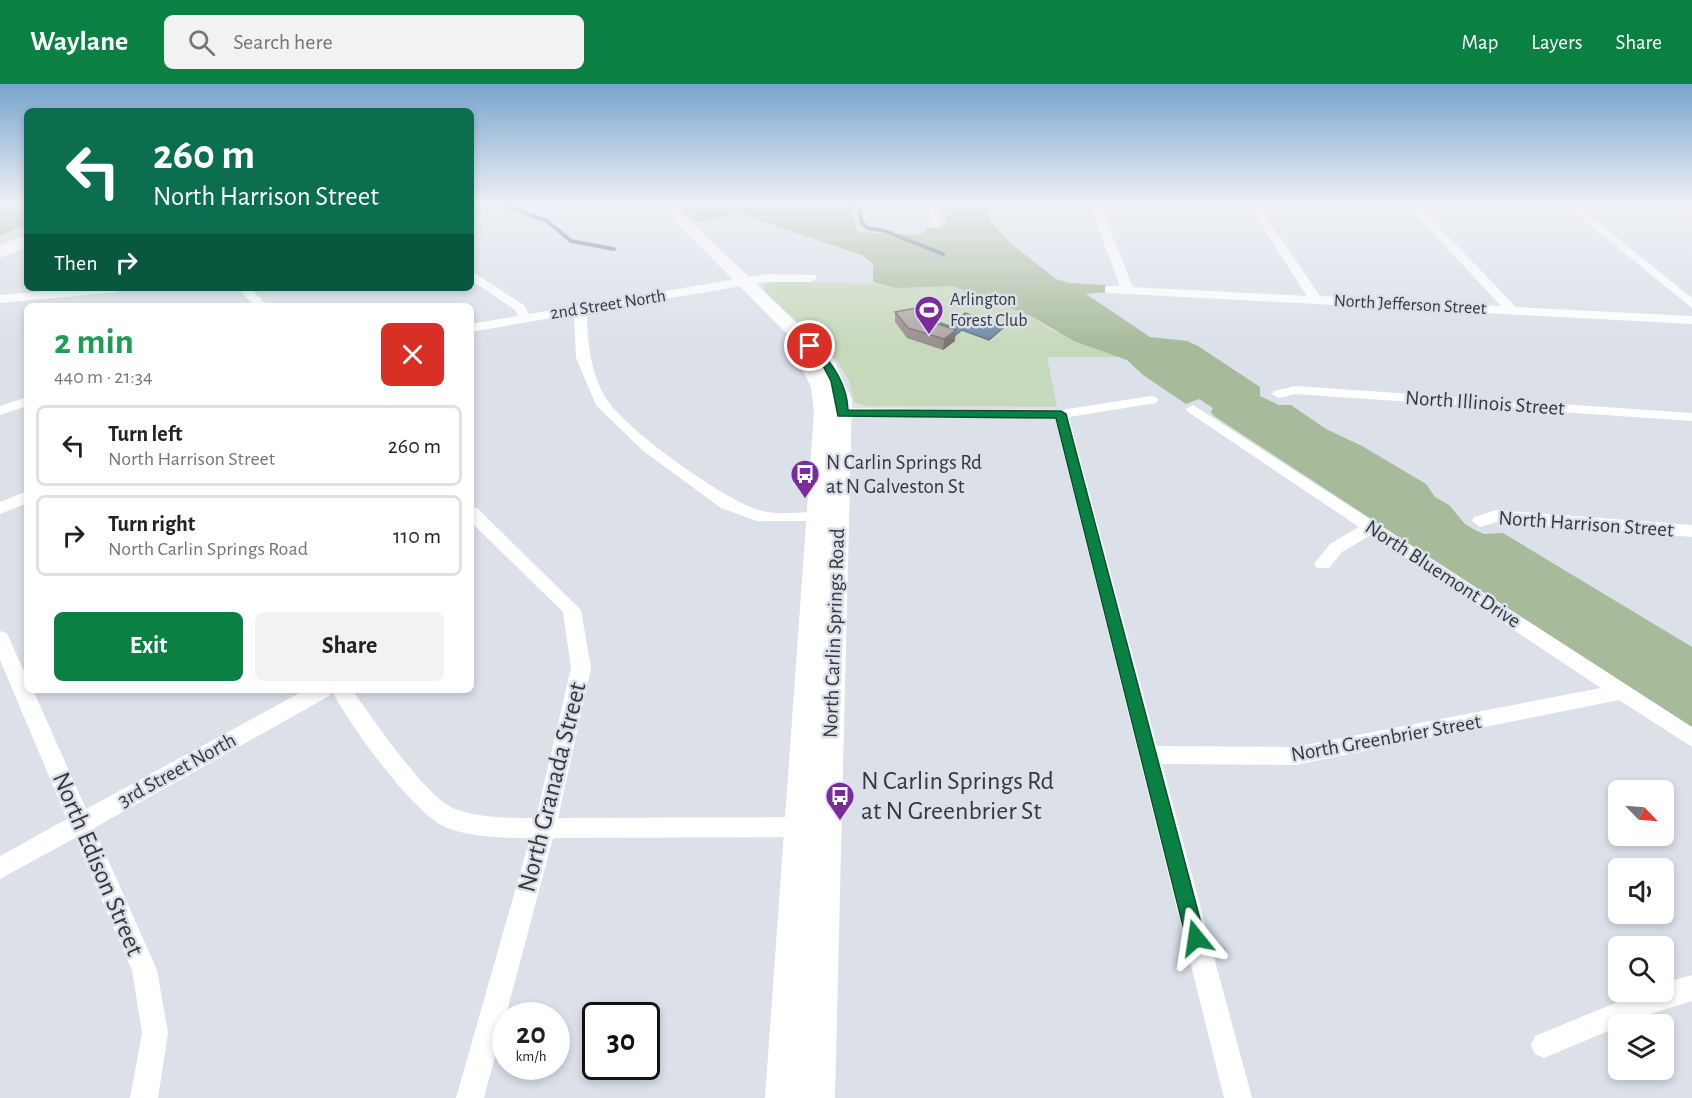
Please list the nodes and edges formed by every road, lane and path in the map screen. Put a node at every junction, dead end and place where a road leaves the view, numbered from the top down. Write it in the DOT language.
graph roads {
  1 [pos="702,250"];
  2 [pos="707,250"];
  3 [pos="1112,250"];
  4 [pos="1283,250"];
  5 [pos="1455,250"];
  6 [pos="1626,250"];
  7 [pos="474,277"];
  8 [pos="811,279"];
  9 [pos="738,284"];
  10 [pos="1109,289"];
  11 [pos="1128,290"];
  12 [pos="60,291"];
  13 [pos="246,291"];
  14 [pos="0,298"];
  15 [pos="1316,300"];
  16 [pos="50,303"];
  17 [pos="259,303"];
  18 [pos="1692,304"];
  19 [pos="581,310"];
  20 [pos="1513,311"];
  21 [pos="525,318"];
  22 [pos="1692,320"];
  23 [pos="474,327"];
  24 [pos="1279,394"];
  25 [pos="1151,400"];
  26 [pos="24,402"];
  27 [pos="1193,409"];
  28 [pos="0,411"];
  29 [pos="833,413"];
  30 [pos="1061,414"];
  31 [pos="1692,417"];
  32 [pos="24,497"];
  33 [pos="0,509"];
  34 [pos="474,515"];
  35 [pos="828,517"];
  36 [pos="1480,521"];
  37 [pos="1372,527"];
  38 [pos="1692,531"];
  39 [pos="1323,564"];
  40 [pos="0,638"];
  41 [pos="1622,692"];
  42 [pos="317,693"];
  43 [pos="343,693"];
  44 [pos="1692,738"];
  45 [pos="1148,755"];
  46 [pos="80,823"];
  47 [pos="545,826"];
  48 [pos="800,827"];
  49 [pos="827,827"];
  50 [pos="0,868"];
  51 [pos="1692,988"];
  52 [pos="1544,1045"];
  53 [pos="144,1098"];
  54 [pos="470,1098"];
  55 [pos="784,1098"];
  56 [pos="816,1098"];
  57 [pos="1238,1098"];
  1 -- 9 [label="main road, North Carlin Springs Road"];
  2 -- 9 [label="main road, North Carlin Springs Road"];
  3 -- 11 [label="street"];
  4 -- 15 [label="street"];
  5 -- 20 [label="street"];
  6 -- 18 [label="street"];
  7 -- 21 [label="street"];
  8 -- 9 [label="street"];
  9 -- 19 [label="street, 2nd Street North"];
  9 -- 29 [label="main road, North Carlin Springs Road"];
  10 -- 11 [label="street, North Jefferson Street"];
  11 -- 15 [label="street, North Jefferson Street"];
  12 -- 14 [label="street"];
  12 -- 16 [label="street"];
  13 -- 17 [label="street"];
  15 -- 20 [label="street, North Jefferson Street"];
  19 -- 21 [label="street, 2nd Street North"];
  19 -- 35 [label="street"];
  20 -- 22 [label="street, North Jefferson Street"];
  21 -- 23 [label="street, 2nd Street North"];
  24 -- 31 [label="street, North Illinois Street"];
  25 -- 30 [label="street"];
  26 -- 28 [label="street"];
  27 -- 37 [label="street, North Bluemont Drive"];
  29 -- 30 [label="street"];
  29 -- 35 [label="main road, North Carlin Springs Road"];
  30 -- 45 [label="street"];
  32 -- 33 [label="street"];
  34 -- 47 [label="street, North Granada Street"];
  35 -- 48 [label="main road, North Carlin Springs Road"];
  35 -- 49 [label="main road, North Carlin Springs Road"];
  36 -- 38 [label="street, North Harrison Street"];
  37 -- 39 [label="street"];
  37 -- 41 [label="street, North Bluemont Drive"];
  40 -- 46 [label="street, North Edison Street"];
  41 -- 44 [label="street, North Bluemont Drive"];
  41 -- 45 [label="street, North Greenbrier Street"];
  42 -- 46 [label="street, 3rd Street North"];
  43 -- 47 [label="street"];
  45 -- 57 [label="street"];
  46 -- 50 [label="street, 3rd Street North"];
  46 -- 53 [label="street, North Edison Street"];
  47 -- 48 [label="street"];
  47 -- 54 [label="street, North Granada Street"];
  48 -- 49 [label="street"];
  48 -- 55 [label="main road, North Carlin Springs Road"];
  49 -- 56 [label="main road, North Carlin Springs Road"];
  51 -- 52 [label="street"];
}
